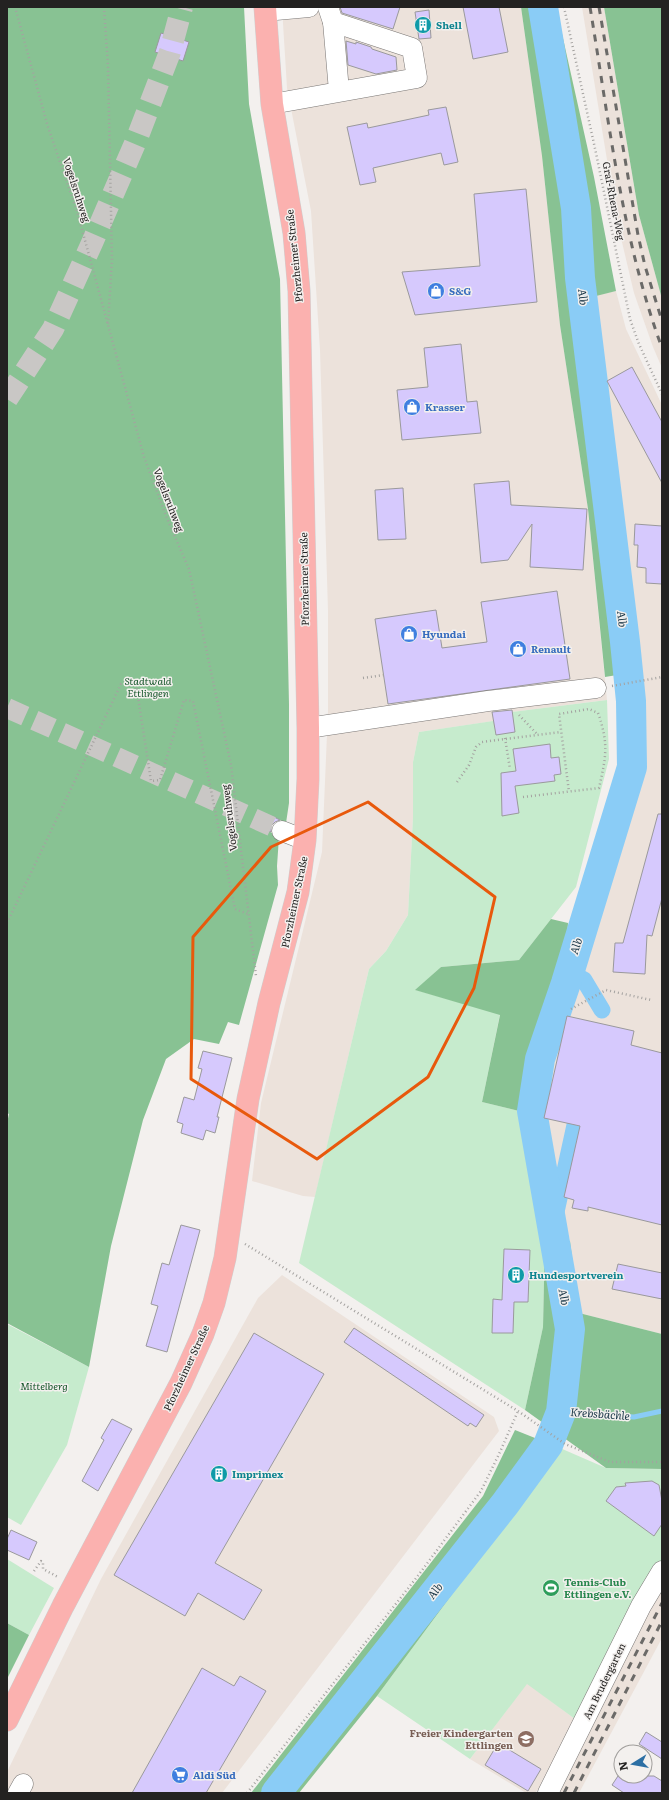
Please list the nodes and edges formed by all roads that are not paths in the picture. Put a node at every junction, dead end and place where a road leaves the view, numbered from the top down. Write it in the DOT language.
graph roads {
  1 [pos="309,7"];
  2 [pos="265,9"];
  3 [pos="331,15"];
  4 [pos="340,92"];
  5 [pos="272,104"];
  6 [pos="596,688"];
  7 [pos="308,728"];
  8 [pos="282,831"];
  9 [pos="305,840"];
  10 [pos="662,1571"];
  11 [pos="7,1720"];
  12 [pos="548,1793"];
  1 -- 2 [label="lane"];
  2 -- 5 [label="main road, Pforzheimer Straße"];
  3 -- 4 [label="lane"];
  3 -- 4 [label="lane"];
  4 -- 5 [label="lane"];
  5 -- 7 [label="main road, Pforzheimer Straße"];
  6 -- 7 [label="lane"];
  7 -- 9 [label="main road, Pforzheimer Straße"];
  8 -- 9 [label="lane"];
  9 -- 11 [label="main road, Pforzheimer Straße"];
  10 -- 12 [label="lane, Am Brudergarten"];
}
